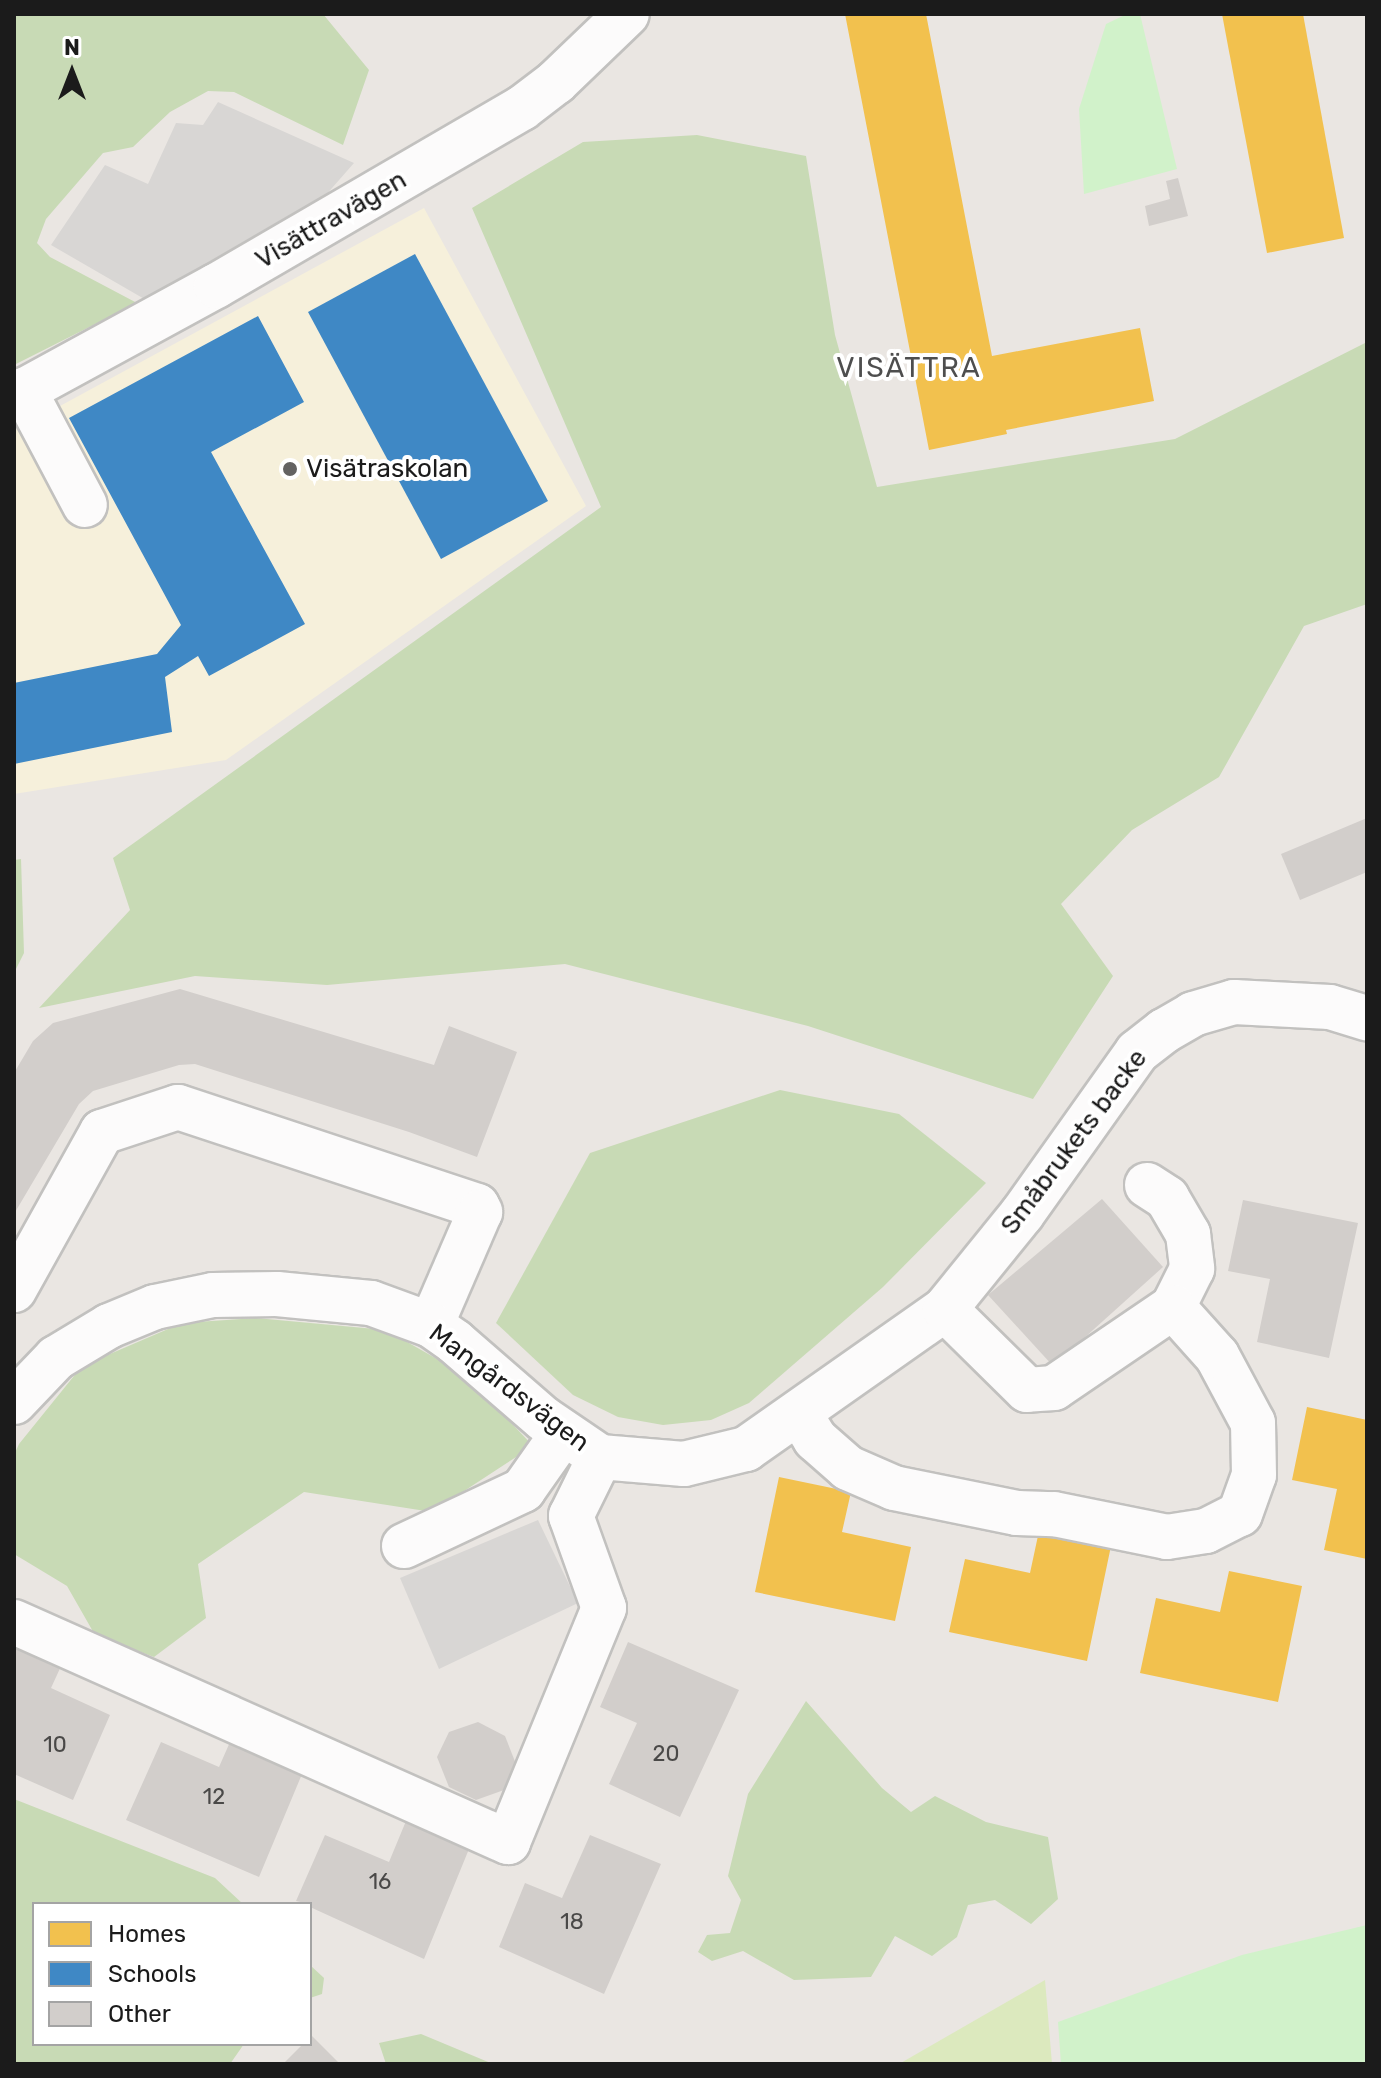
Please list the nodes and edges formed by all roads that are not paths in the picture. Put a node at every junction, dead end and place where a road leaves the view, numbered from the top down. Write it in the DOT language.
graph roads {
  1 [pos="627,14"];
  2 [pos="19,393"];
  3 [pos="85,505"];
  4 [pos="1367,1018"];
  5 [pos="1147,1185"];
  6 [pos="14,1290"];
  7 [pos="1173,1307"];
  8 [pos="945,1309"];
  9 [pos="431,1325"];
  10 [pos="14,1402"];
  11 [pos="799,1413"];
  12 [pos="563,1433"];
  13 [pos="600,1457"];
  14 [pos="404,1546"];
  15 [pos="14,1622"];
  1 -- 2 [label="street, Visättravägen"];
  2 -- 3 [label="street"];
  4 -- 8 [label="street, Småbrukets backe"];
  5 -- 7 [label="street"];
  6 -- 9 [label="street"];
  7 -- 8 [label="street"];
  7 -- 11 [label="street"];
  8 -- 11 [label="street, Mangårdsvägen"];
  9 -- 10 [label="street, Mangårdsvägen"];
  9 -- 12 [label="street, Mangårdsvägen"];
  11 -- 13 [label="street, Mangårdsvägen"];
  12 -- 13 [label="street, Mangårdsvägen"];
  12 -- 14 [label="street"];
  13 -- 15 [label="street"];
}
